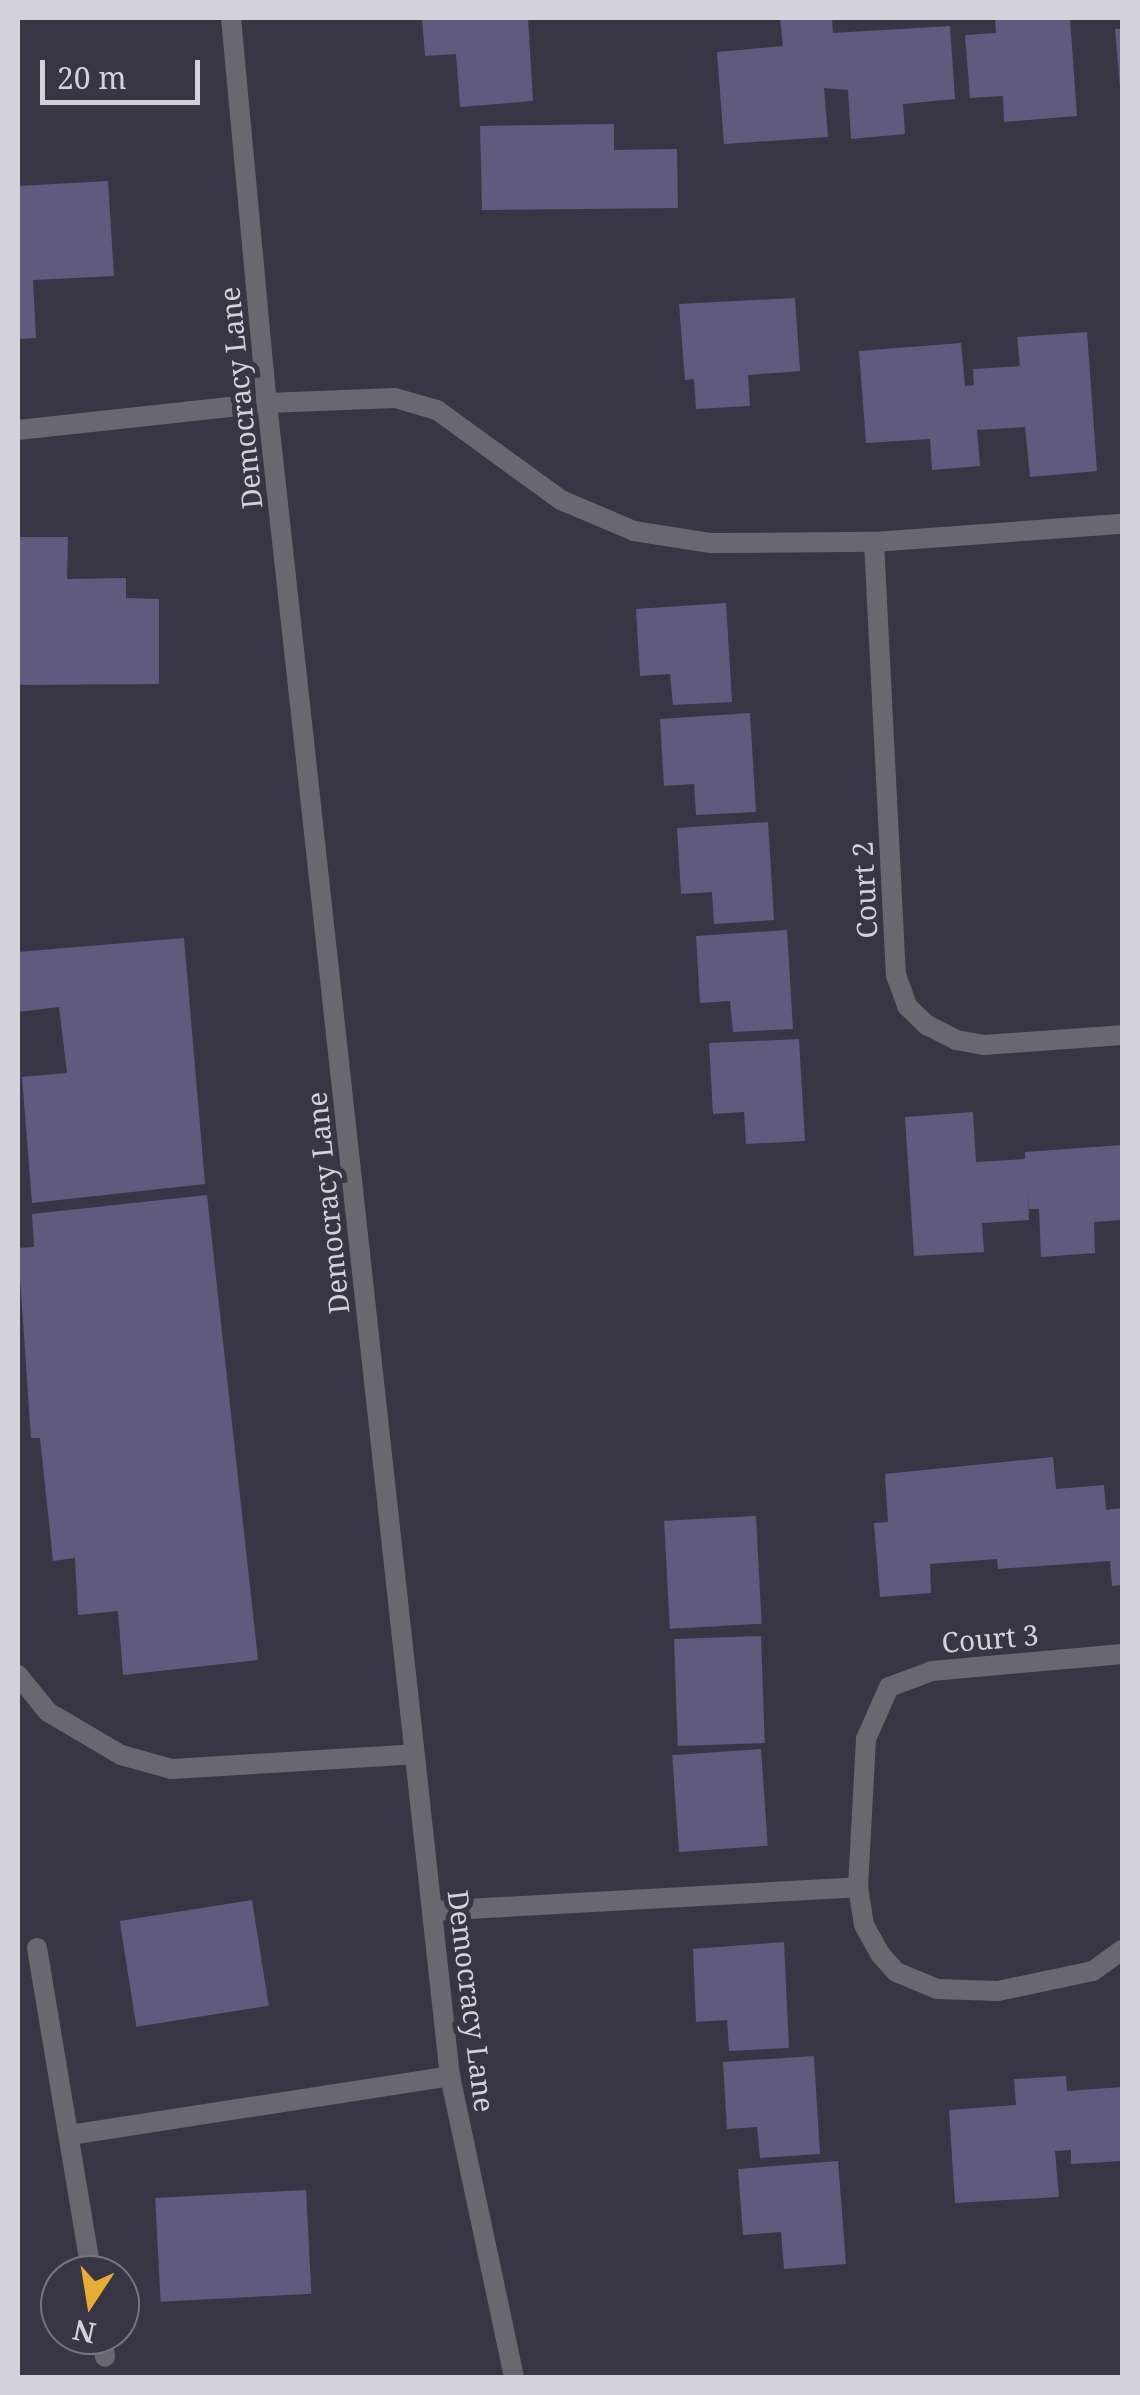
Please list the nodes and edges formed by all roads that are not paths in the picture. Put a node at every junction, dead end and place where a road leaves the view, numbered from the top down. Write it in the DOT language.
graph roads {
  1 [pos="232,18"];
  2 [pos="266,403"];
  3 [pos="18,430"];
  4 [pos="1122,524"];
  5 [pos="874,542"];
  6 [pos="1122,1035"];
  7 [pos="1122,1654"];
  8 [pos="18,1675"];
  9 [pos="415,1754"];
  10 [pos="858,1887"];
  11 [pos="432,1912"];
  12 [pos="37,1948"];
  13 [pos="1122,1950"];
  14 [pos="450,2076"];
  15 [pos="70,2135"];
  16 [pos="89,2255"];
  17 [pos="514,2378"];
  1 -- 2 [label="street, Democracy Lane"];
  2 -- 3 [label="street"];
  2 -- 5 [label="street"];
  2 -- 9 [label="street, Democracy Lane"];
  4 -- 5 [label="street"];
  5 -- 6 [label="street, Court 2"];
  7 -- 10 [label="street, Court 3"];
  8 -- 9 [label="street"];
  9 -- 11 [label="street, Democracy Lane"];
  10 -- 11 [label="street"];
  10 -- 13 [label="street, Court 3"];
  11 -- 14 [label="street, Democracy Lane"];
  12 -- 15 [label="street"];
  14 -- 15 [label="street"];
  14 -- 17 [label="street, Democracy Lane"];
  15 -- 16 [label="street"];
}
